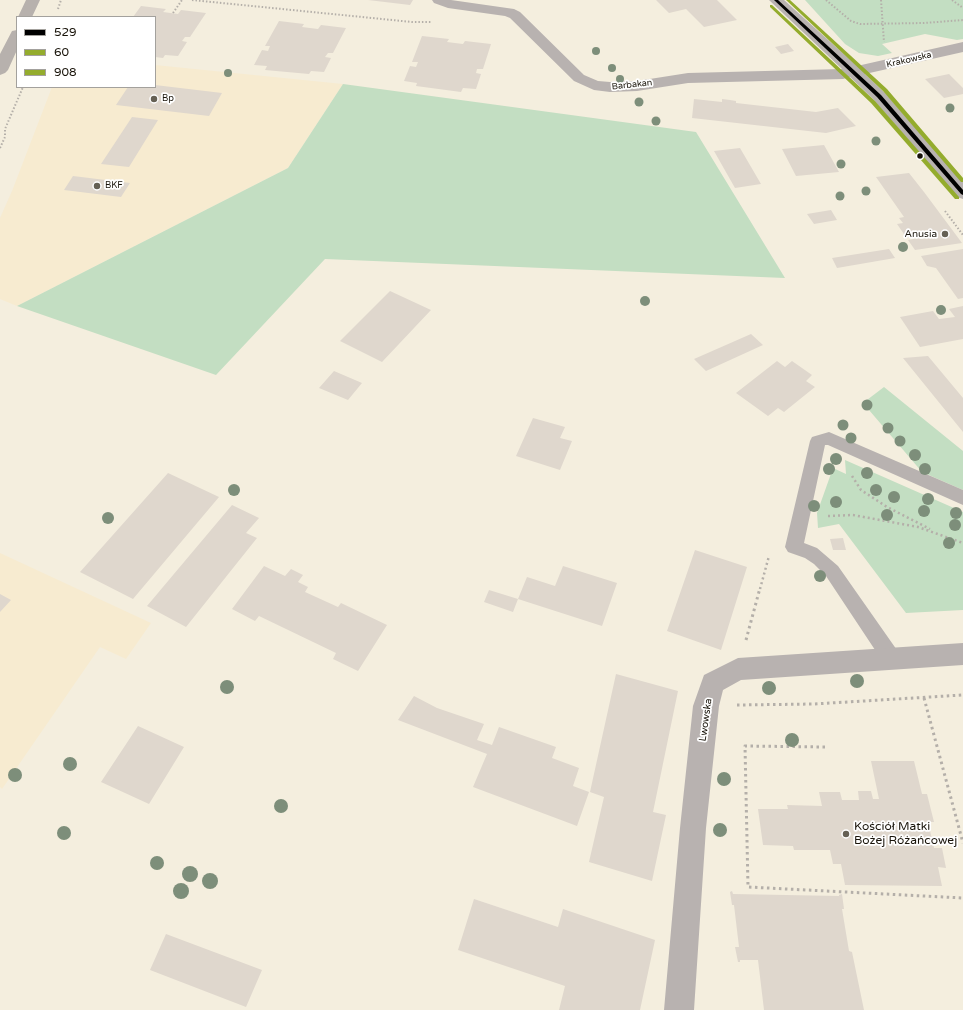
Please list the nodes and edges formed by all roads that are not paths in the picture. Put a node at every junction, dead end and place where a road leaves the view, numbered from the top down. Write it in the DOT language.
graph roads {
  1 [pos="33,0"];
  2 [pos="439,0"];
  3 [pos="776,0"];
  4 [pos="25,16"];
  5 [pos="16,36"];
  6 [pos="963,47"];
  7 [pos="0,70"];
  8 [pos="855,72"];
  9 [pos="963,193"];
  10 [pos="963,498"];
  11 [pos="963,654"];
  12 [pos="892,660"];
  13 [pos="679,1010"];
  1 -- 4 [label="main road"];
  2 -- 8 [label="street, Barbakan"];
  3 -- 8 [label="street"];
  5 -- 7 [label="main road"];
  6 -- 8 [label="street, Krakowska"];
  8 -- 9 [label="street"];
  10 -- 12 [label="lane"];
  11 -- 12 [label="street, Lwowska"];
  12 -- 13 [label="street, Lwowska"];
}
